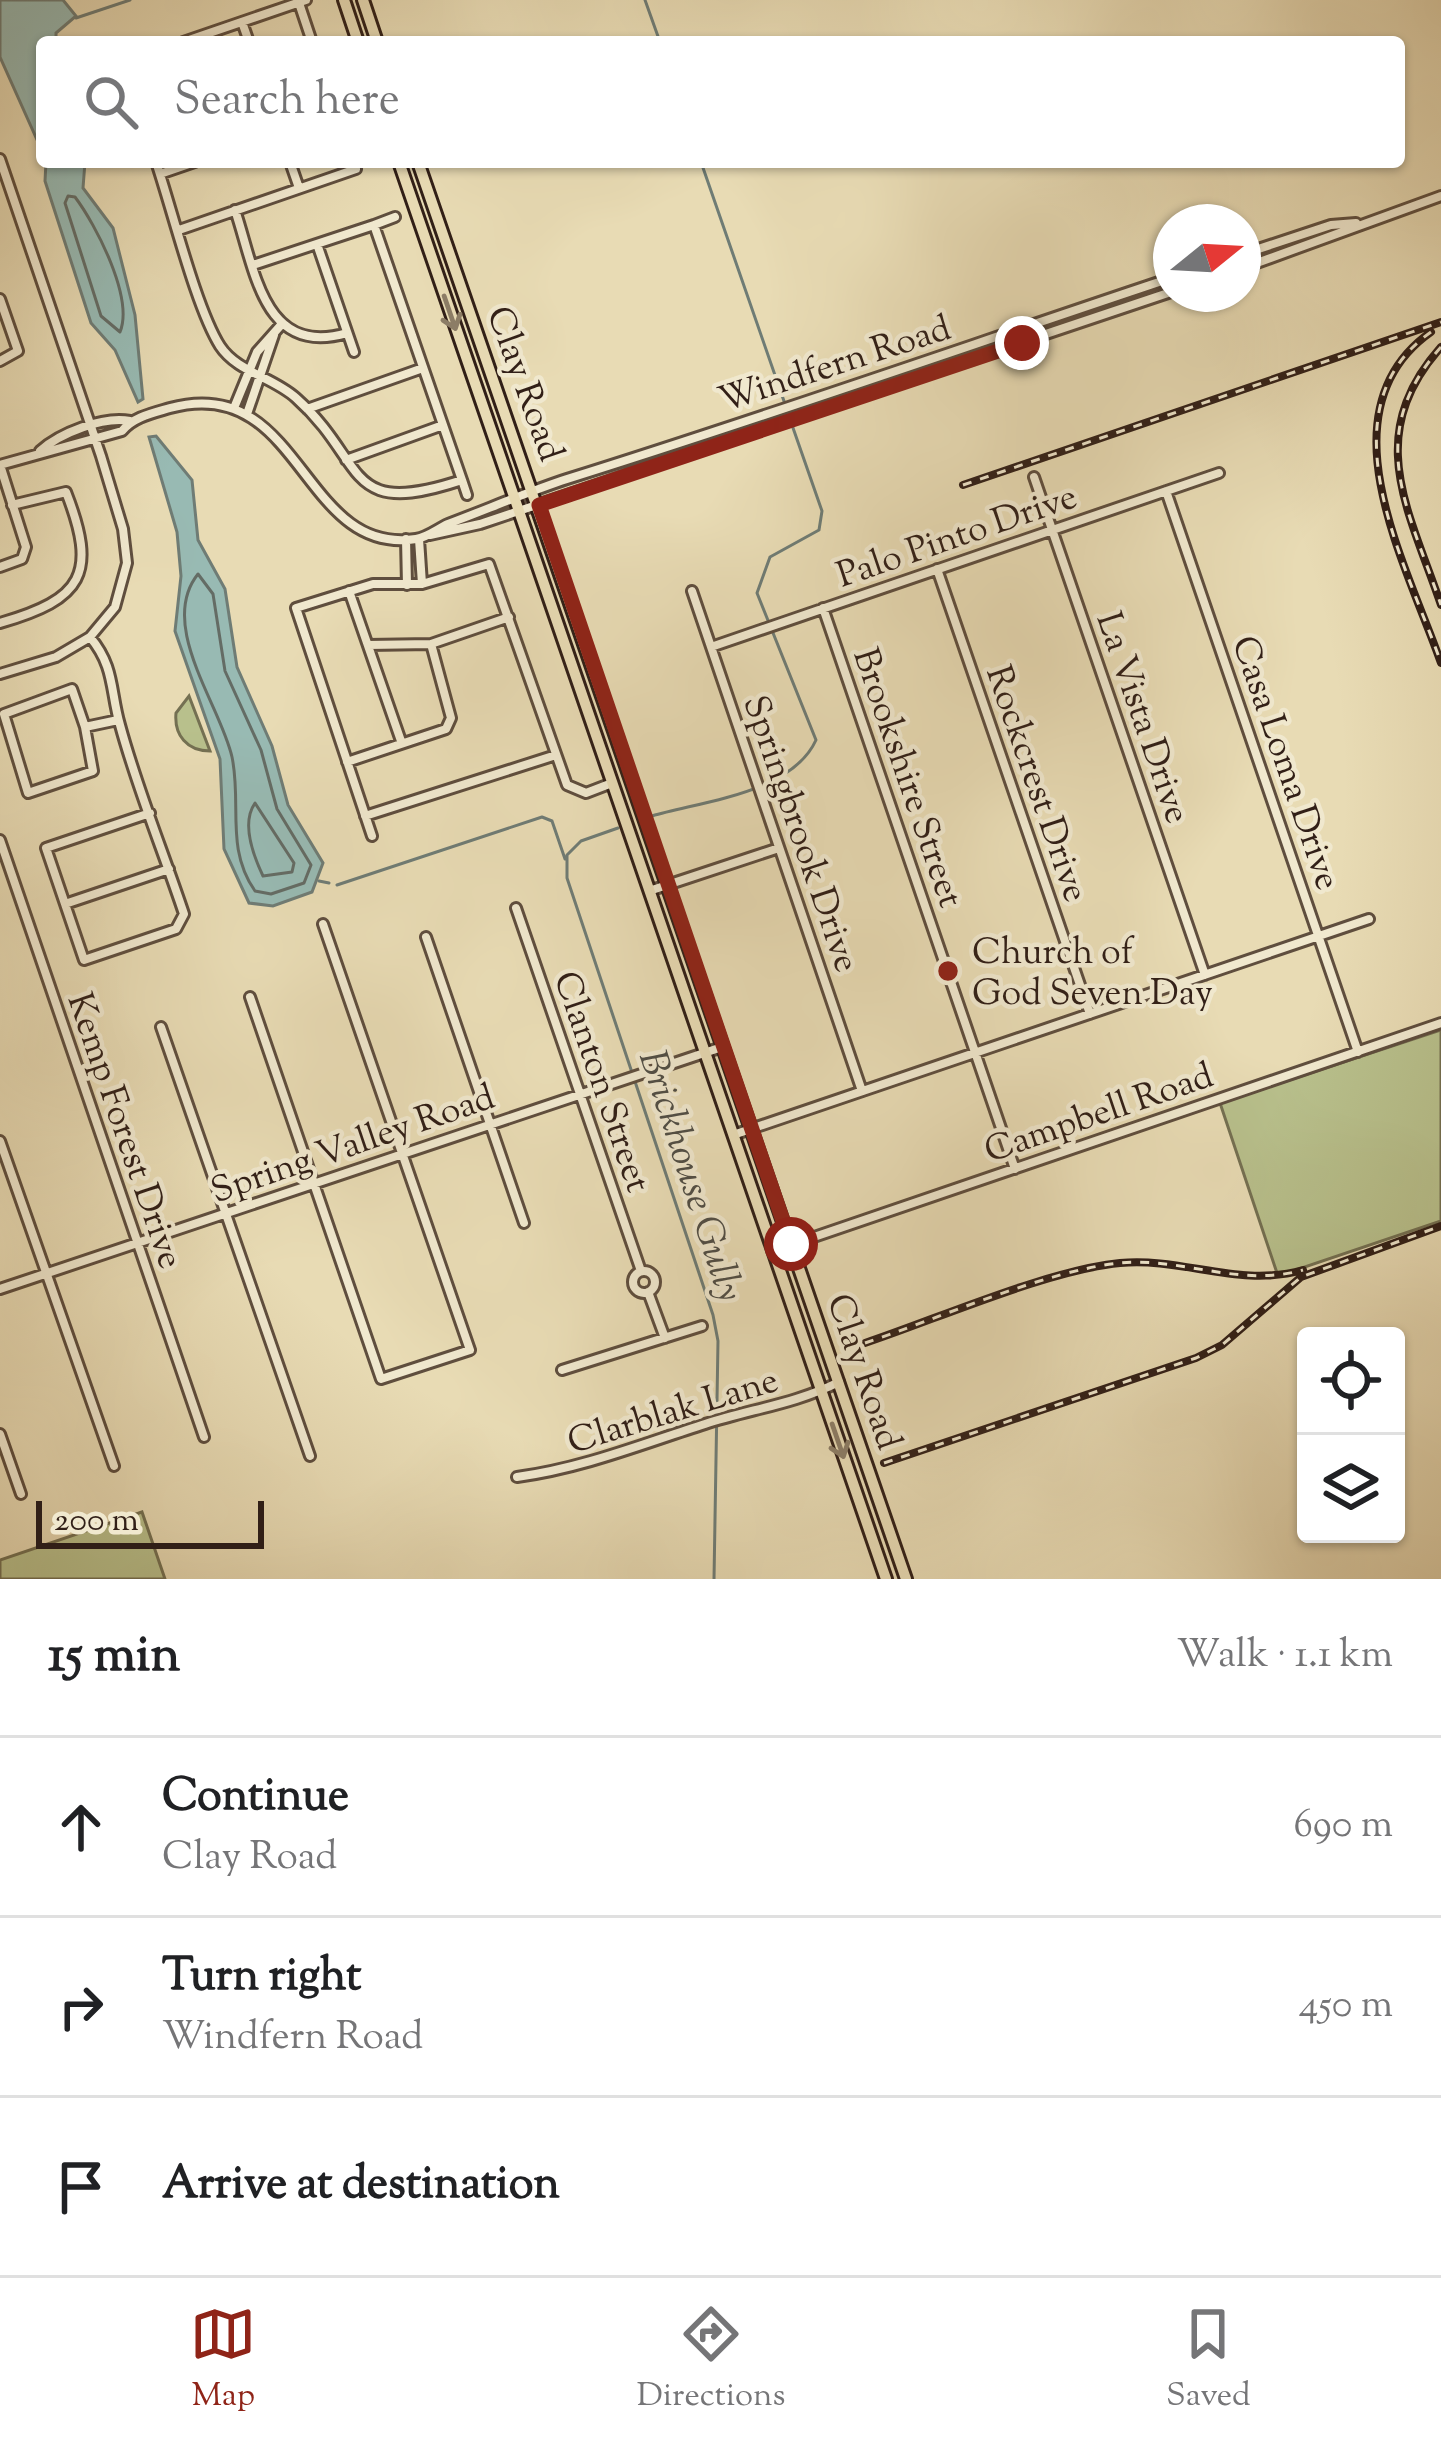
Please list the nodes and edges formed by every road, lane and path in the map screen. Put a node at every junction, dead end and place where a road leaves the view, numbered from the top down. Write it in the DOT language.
graph roads {
  1 [pos="344,0"];
  2 [pos="363,0"];
  3 [pos="303,1"];
  4 [pos="242,22"];
  5 [pos="370,22"];
  6 [pos="353,27"];
  7 [pos="201,36"];
  8 [pos="247,36"];
  9 [pos="311,36"];
  10 [pos="356,36"];
  11 [pos="375,36"];
  12 [pos="0,159"];
  13 [pos="158,168"];
  14 [pos="178,168"];
  15 [pos="292,168"];
  16 [pos="356,168"];
  17 [pos="401,168"];
  18 [pos="420,168"];
  19 [pos="160,174"];
  20 [pos="299,188"];
  21 [pos="1441,196"];
  22 [pos="235,210"];
  23 [pos="395,217"];
  24 [pos="1358,223"];
  25 [pos="374,225"];
  26 [pos="179,230"];
  27 [pos="317,244"];
  28 [pos="1261,248"];
  29 [pos="1261,262"];
  30 [pos="254,265"];
  31 [pos="456,273"];
  32 [pos="438,278"];
  33 [pos="1153,284"];
  34 [pos="1153,298"];
  35 [pos="0,299"];
  36 [pos="281,325"];
  37 [pos="347,333"];
  38 [pos="274,335"];
  39 [pos="354,352"];
  40 [pos="0,361"];
  41 [pos="423,368"];
  42 [pos="251,371"];
  43 [pos="262,376"];
  44 [pos="243,389"];
  45 [pos="255,394"];
  46 [pos="234,409"];
  47 [pos="307,409"];
  48 [pos="771,411"];
  49 [pos="247,414"];
  50 [pos="130,422"];
  51 [pos="443,425"];
  52 [pos="91,427"];
  53 [pos="768,428"];
  54 [pos="95,439"];
  55 [pos="670,446"];
  56 [pos="40,452"];
  57 [pos="675,459"];
  58 [pos="346,460"];
  59 [pos="0,465"];
  60 [pos="1219,473"];
  61 [pos="1034,477"];
  62 [pos="462,480"];
  63 [pos="534,490"];
  64 [pos="1166,491"];
  65 [pos="467,495"];
  66 [pos="514,498"];
  67 [pos="12,505"];
  68 [pos="539,505"];
  69 [pos="518,512"];
  70 [pos="1053,530"];
  71 [pos="430,535"];
  72 [pos="419,538"];
  73 [pos="406,539"];
  74 [pos="0,567"];
  75 [pos="937,569"];
  76 [pos="422,584"];
  77 [pos="407,585"];
  78 [pos="349,591"];
  79 [pos="692,592"];
  80 [pos="823,608"];
  81 [pos="509,617"];
  82 [pos="0,623"];
  83 [pos="90,637"];
  84 [pos="431,644"];
  85 [pos="368,646"];
  86 [pos="711,647"];
  87 [pos="589,657"];
  88 [pos="571,661"];
  89 [pos="0,674"];
  90 [pos="118,719"];
  91 [pos="85,727"];
  92 [pos="401,741"];
  93 [pos="556,755"];
  94 [pos="347,762"];
  95 [pos="612,783"];
  96 [pos="150,813"];
  97 [pos="365,816"];
  98 [pos="372,836"];
  99 [pos="0,840"];
  100 [pos="779,848"];
  101 [pos="169,869"];
  102 [pos="669,884"];
  103 [pos="648,892"];
  104 [pos="65,904"];
  105 [pos="516,908"];
  106 [pos="1369,919"];
  107 [pos="322,924"];
  108 [pos="1319,936"];
  109 [pos="426,938"];
  110 [pos="1204,975"];
  111 [pos="250,997"];
  112 [pos="1090,1014"];
  113 [pos="1441,1023"];
  114 [pos="161,1027"];
  115 [pos="722,1047"];
  116 [pos="1358,1052"];
  117 [pos="703,1053"];
  118 [pos="975,1053"];
  119 [pos="862,1091"];
  120 [pos="580,1094"];
  121 [pos="490,1125"];
  122 [pos="751,1129"];
  123 [pos="733,1136"];
  124 [pos="0,1141"];
  125 [pos="403,1154"];
  126 [pos="1015,1168"];
  127 [pos="314,1184"];
  128 [pos="225,1213"];
  129 [pos="524,1223"];
  130 [pos="137,1243"];
  131 [pos="791,1244"];
  132 [pos="773,1251"];
  133 [pos="641,1271"];
  134 [pos="47,1273"];
  135 [pos="0,1289"];
  136 [pos="648,1292"];
  137 [pos="702,1326"];
  138 [pos="665,1338"];
  139 [pos="824,1340"];
  140 [pos="804,1341"];
  141 [pos="562,1370"];
  142 [pos="839,1382"];
  143 [pos="821,1391"];
  144 [pos="0,1434"];
  145 [pos="204,1437"];
  146 [pos="310,1456"];
  147 [pos="113,1466"];
  148 [pos="517,1477"];
  149 [pos="20,1494"];
  150 [pos="886,1579"];
  151 [pos="906,1579"];
  1 -- 6 [label="main road"];
  2 -- 5 [label="main road"];
  3 -- 4 [label="street"];
  3 -- 9 [label="street"];
  4 -- 7 [label="street"];
  4 -- 8 [label="street"];
  5 -- 6 [label="main road"];
  5 -- 11 [label="main road"];
  6 -- 10 [label="main road"];
  12 -- 52 [label="street"];
  13 -- 19 [label="street"];
  14 -- 19 [label="street"];
  15 -- 20 [label="street"];
  16 -- 20 [label="street"];
  17 -- 32 [label="main road, Clay Road"];
  18 -- 31 [label="main road, Clay Road"];
  19 -- 26 [label="street"];
  20 -- 22 [label="street"];
  21 -- 24 [label="street"];
  22 -- 26 [label="street"];
  22 -- 30 [label="street"];
  23 -- 25 [label="street"];
  24 -- 28 [label="street"];
  24 -- 29 [label="street"];
  25 -- 27 [label="street"];
  25 -- 41 [label="street"];
  26 -- 42 [label="street"];
  27 -- 30 [label="street"];
  27 -- 37 [label="street"];
  30 -- 36 [label="street"];
  31 -- 32 [label="main road"];
  31 -- 63 [label="main road, Clay Road"];
  32 -- 66 [label="main road, Clay Road, one-way"];
  33 -- 48 [label="street, Windfern Road"];
  34 -- 53 [label="street, Windfern Road"];
  35 -- 40 [label="street"];
  36 -- 37 [label="street"];
  36 -- 38 [label="street"];
  37 -- 39 [label="street"];
  38 -- 42 [label="street"];
  38 -- 43 [label="street"];
  41 -- 47 [label="street"];
  41 -- 51 [label="street"];
  42 -- 43 [label="street"];
  42 -- 44 [label="street"];
  43 -- 45 [label="street"];
  43 -- 47 [label="street"];
  44 -- 45 [label="street"];
  44 -- 46 [label="street"];
  45 -- 49 [label="street"];
  46 -- 49 [label="street"];
  46 -- 50 [label="street"];
  47 -- 58 [label="street"];
  48 -- 53 [label="street"];
  48 -- 55 [label="street, Windfern Road"];
  49 -- 73 [label="street"];
  50 -- 52 [label="street"];
  50 -- 54 [label="street"];
  51 -- 58 [label="street"];
  51 -- 62 [label="street"];
  52 -- 54 [label="street"];
  52 -- 56 [label="street"];
  53 -- 57 [label="street, Windfern Road"];
  54 -- 56 [label="street"];
  54 -- 83 [label="street"];
  55 -- 57 [label="street"];
  55 -- 63 [label="street, Windfern Road"];
  56 -- 59 [label="street"];
  57 -- 68 [label="street, Windfern Road"];
  58 -- 62 [label="street"];
  59 -- 67 [label="street"];
  60 -- 64 [label="street, Palo Pinto Drive"];
  61 -- 70 [label="street, La Vista Drive"];
  62 -- 65 [label="street"];
  63 -- 66 [label="street, Windfern Road"];
  63 -- 68 [label="main road, Clay Road"];
  64 -- 70 [label="street, Palo Pinto Drive"];
  64 -- 108 [label="street, Casa Loma Drive"];
  66 -- 69 [label="main road, Clay Road"];
  66 -- 71 [label="street, Windfern Road"];
  67 -- 74 [label="street"];
  67 -- 82 [label="street"];
  68 -- 69 [label="street, Windfern Road"];
  68 -- 87 [label="main road, Clay Road"];
  69 -- 71 [label="street, Windfern Road"];
  69 -- 88 [label="main road, Clay Road"];
  70 -- 75 [label="street, Palo Pinto Drive"];
  70 -- 110 [label="street, La Vista Drive"];
  71 -- 72 [label="street"];
  72 -- 73 [label="street"];
  72 -- 76 [label="street"];
  73 -- 77 [label="street"];
  75 -- 80 [label="street, Palo Pinto Drive"];
  75 -- 112 [label="street, Rockcrest Drive"];
  76 -- 77 [label="street"];
  76 -- 81 [label="street"];
  77 -- 78 [label="street"];
  78 -- 85 [label="street"];
  78 -- 94 [label="street"];
  79 -- 86 [label="street, Springbrook Drive"];
  80 -- 86 [label="street, Palo Pinto Drive"];
  80 -- 118 [label="street, Brookshire Street"];
  81 -- 84 [label="street"];
  81 -- 93 [label="street"];
  83 -- 89 [label="street"];
  83 -- 90 [label="street"];
  84 -- 85 [label="street"];
  84 -- 92 [label="street"];
  85 -- 92 [label="street"];
  86 -- 100 [label="street, Springbrook Drive"];
  87 -- 88 [label="main road"];
  87 -- 102 [label="main road, Clay Road"];
  88 -- 95 [label="main road, Clay Road"];
  90 -- 91 [label="street"];
  90 -- 96 [label="street"];
  91 -- 91 [label="street"];
  92 -- 94 [label="street"];
  93 -- 95 [label="street"];
  93 -- 97 [label="street"];
  94 -- 97 [label="street"];
  95 -- 103 [label="main road, Clay Road"];
  96 -- 101 [label="street"];
  96 -- 104 [label="street"];
  97 -- 98 [label="street"];
  99 -- 130 [label="street, Kemp Forest Drive"];
  100 -- 102 [label="street"];
  100 -- 119 [label="street, Springbrook Drive"];
  101 -- 104 [label="street"];
  101 -- 104 [label="street"];
  102 -- 103 [label="street"];
  102 -- 115 [label="main road, Clay Road"];
  103 -- 117 [label="main road, Clay Road"];
  105 -- 120 [label="street, Clanton Street"];
  106 -- 108 [label="street"];
  107 -- 125 [label="street"];
  108 -- 110 [label="street"];
  108 -- 116 [label="street, Casa Loma Drive"];
  109 -- 121 [label="street"];
  110 -- 112 [label="street"];
  111 -- 127 [label="street"];
  112 -- 118 [label="street"];
  113 -- 116 [label="street, Campbell Road"];
  114 -- 128 [label="street"];
  115 -- 117 [label="street, Spring Valley Road"];
  115 -- 122 [label="main road, Clay Road"];
  116 -- 126 [label="street, Campbell Road"];
  117 -- 120 [label="street, Spring Valley Road"];
  117 -- 123 [label="main road, Clay Road"];
  118 -- 119 [label="street"];
  118 -- 126 [label="street, Brookshire Street"];
  119 -- 122 [label="street"];
  120 -- 121 [label="street, Spring Valley Road"];
  120 -- 133 [label="street, Clanton Street"];
  121 -- 125 [label="street, Spring Valley Road"];
  121 -- 129 [label="street"];
  122 -- 123 [label="street"];
  122 -- 131 [label="main road, Clay Road"];
  123 -- 132 [label="main road, Clay Road"];
  124 -- 134 [label="street"];
  125 -- 127 [label="street, Spring Valley Road"];
  125 -- 127 [label="street"];
  126 -- 131 [label="street, Campbell Road"];
  127 -- 128 [label="street, Spring Valley Road"];
  128 -- 130 [label="street, Spring Valley Road"];
  128 -- 146 [label="street"];
  130 -- 134 [label="street, Spring Valley Road"];
  130 -- 145 [label="street, Kemp Forest Drive"];
  131 -- 132 [label="street, Campbell Road"];
  131 -- 139 [label="main road, Clay Road"];
  132 -- 140 [label="main road, Clay Road"];
  133 -- 136 [label="street, Clanton Street"];
  133 -- 136 [label="street, Clanton Street"];
  134 -- 135 [label="street, Spring Valley Road"];
  134 -- 147 [label="street"];
  136 -- 138 [label="street, Clanton Street"];
  137 -- 138 [label="street"];
  138 -- 141 [label="street"];
  139 -- 140 [label="main road"];
  139 -- 142 [label="main road, Clay Road"];
  140 -- 143 [label="main road, Clay Road"];
  142 -- 143 [label="street, Clarblak Lane"];
  142 -- 151 [label="main road, Clay Road"];
  143 -- 148 [label="street, Clarblak Lane"];
  143 -- 150 [label="main road, Clay Road, one-way"];
  144 -- 149 [label="street"];
}
